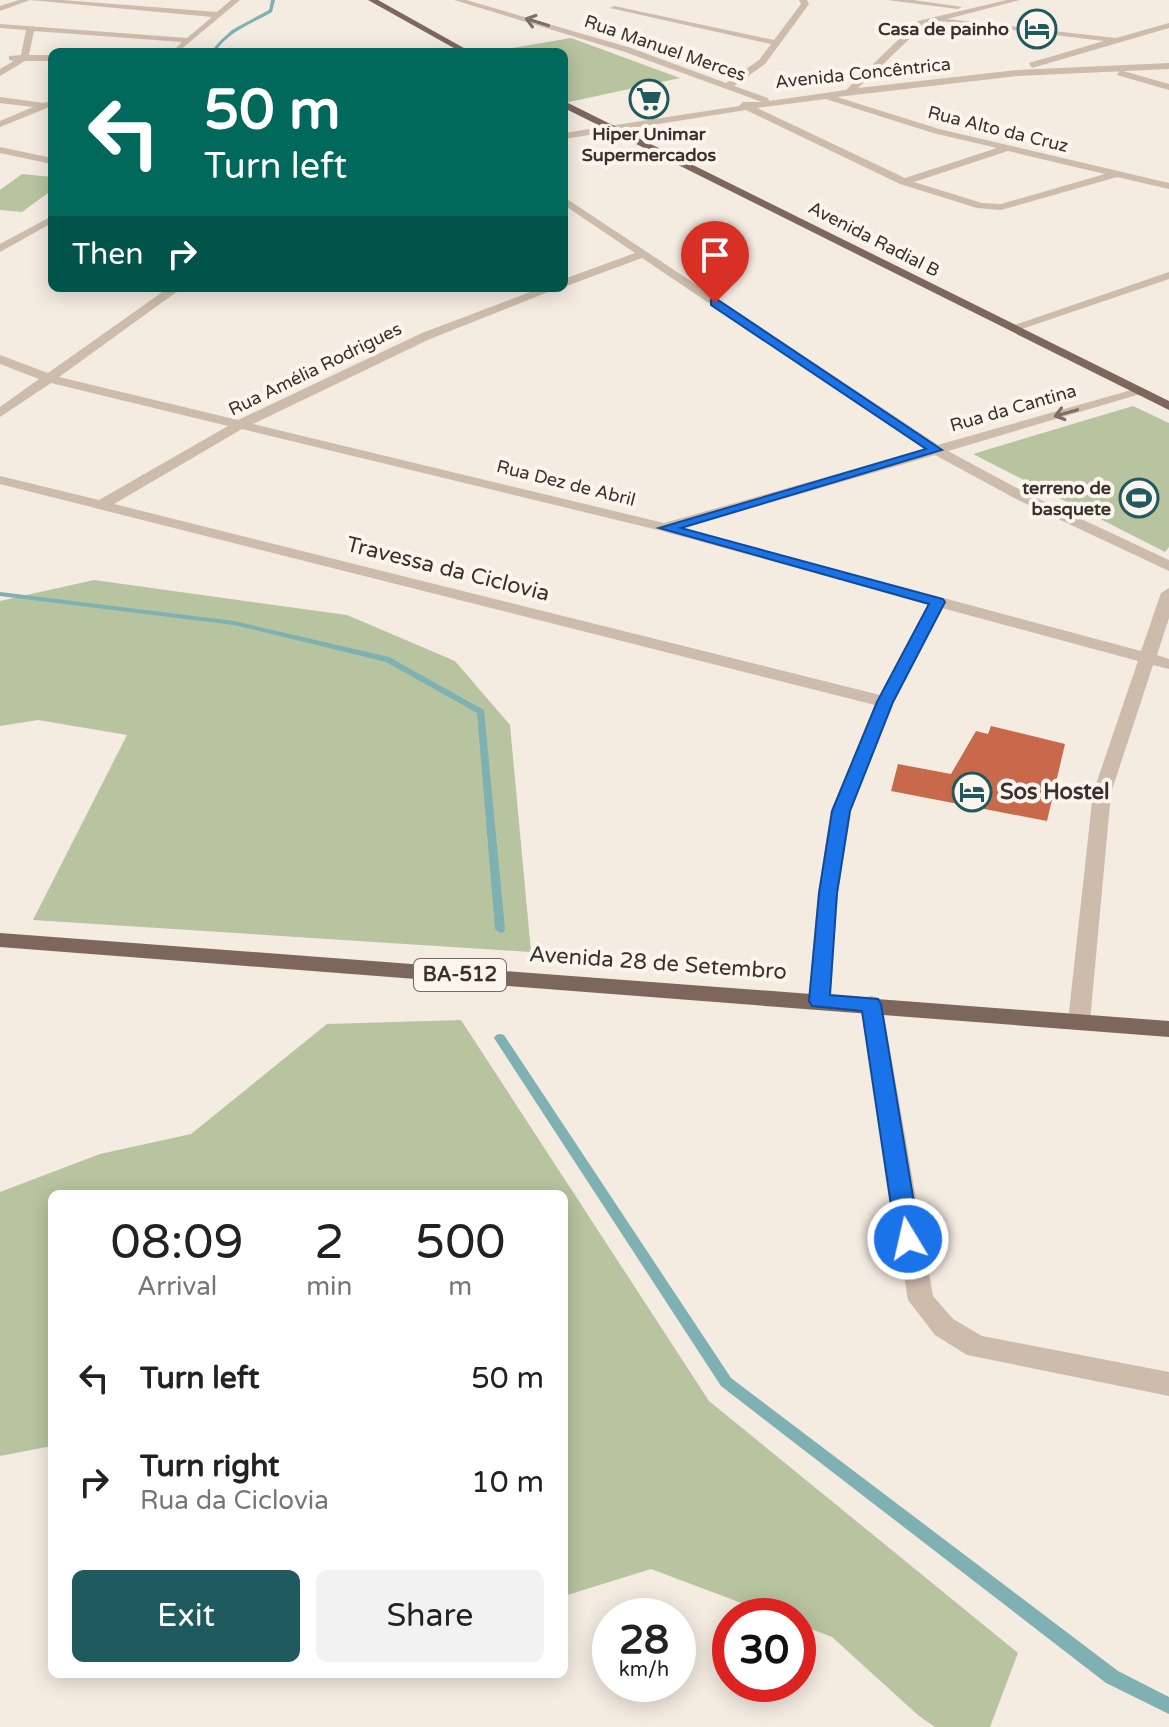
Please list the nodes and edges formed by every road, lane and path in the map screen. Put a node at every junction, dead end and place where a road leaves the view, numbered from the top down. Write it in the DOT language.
graph roads {
  1 [pos="27,0"];
  2 [pos="34,0"];
  3 [pos="236,0"];
  4 [pos="372,0"];
  5 [pos="458,0"];
  6 [pos="803,0"];
  7 [pos="891,0"];
  8 [pos="1016,0"];
  9 [pos="911,1"];
  10 [pos="614,8"];
  11 [pos="0,9"];
  12 [pos="974,9"];
  13 [pos="219,15"];
  14 [pos="928,19"];
  15 [pos="1169,25"];
  16 [pos="0,26"];
  17 [pos="30,30"];
  18 [pos="187,40"];
  19 [pos="1115,40"];
  20 [pos="776,43"];
  21 [pos="180,48"];
  22 [pos="460,48"];
  23 [pos="25,57"];
  24 [pos="0,58"];
  25 [pos="48,58"];
  26 [pos="1169,65"];
  27 [pos="1105,68"];
  28 [pos="0,73"];
  29 [pos="997,76"];
  30 [pos="727,86"];
  31 [pos="1169,87"];
  32 [pos="849,92"];
  33 [pos="822,95"];
  34 [pos="0,100"];
  35 [pos="769,102"];
  36 [pos="48,105"];
  37 [pos="48,105"];
  38 [pos="743,105"];
  39 [pos="568,106"];
  40 [pos="0,124"];
  41 [pos="612,129"];
  42 [pos="568,135"];
  43 [pos="38,149"];
  44 [pos="1005,149"];
  45 [pos="0,150"];
  46 [pos="24,155"];
  47 [pos="48,160"];
  48 [pos="1116,174"];
  49 [pos="904,182"];
  50 [pos="1169,186"];
  51 [pos="568,203"];
  52 [pos="48,221"];
  53 [pos="0,249"];
  54 [pos="641,254"];
  55 [pos="1169,275"];
  56 [pos="568,281"];
  57 [pos="170,292"];
  58 [pos="542,292"];
  59 [pos="1012,328"];
  60 [pos="0,359"];
  61 [pos="48,378"];
  62 [pos="1140,392"];
  63 [pos="1169,406"];
  64 [pos="0,413"];
  65 [pos="239,425"];
  66 [pos="936,450"];
  67 [pos="0,480"];
  68 [pos="104,504"];
  69 [pos="666,528"];
  70 [pos="1169,566"];
  71 [pos="1169,593"];
  72 [pos="937,602"];
  73 [pos="1146,658"];
  74 [pos="1169,664"];
  75 [pos="885,702"];
  76 [pos="0,940"];
  77 [pos="819,1001"];
  78 [pos="871,1004"];
  79 [pos="1079,1021"];
  80 [pos="1169,1029"];
  81 [pos="1169,1384"];
  1 -- 11 [label="street"];
  2 -- 13 [label="street"];
  3 -- 13 [label="street"];
  4 -- 22 [label="main road"];
  30 -- 5 [label="street, Rua Manuel Merces, one-way"];
  6 -- 20 [label="street"];
  7 -- 9 [label="street"];
  8 -- 12 [label="street"];
  9 -- 12 [label="street"];
  10 -- 20 [label="street"];
  12 -- 14 [label="street"];
  13 -- 18 [label="street"];
  14 -- 19 [label="street"];
  14 -- 32 [label="street"];
  15 -- 19 [label="street"];
  16 -- 17 [label="street"];
  17 -- 18 [label="street"];
  17 -- 23 [label="street"];
  18 -- 21 [label="street"];
  19 -- 29 [label="street"];
  20 -- 30 [label="street"];
  23 -- 24 [label="street"];
  23 -- 25 [label="street"];
  23 -- 28 [label="street"];
  26 -- 27 [label="street, Avenida Concêntrica"];
  27 -- 29 [label="street, Avenida Concêntrica"];
  27 -- 31 [label="street"];
  29 -- 32 [label="street, Avenida Concêntrica"];
  30 -- 35 [label="street, Rua Manuel Merces"];
  32 -- 33 [label="street, Avenida Concêntrica"];
  33 -- 35 [label="street, Avenida Concêntrica"];
  33 -- 44 [label="street, Rua Alto da Cruz"];
  34 -- 36 [label="street"];
  35 -- 38 [label="street, Avenida Concêntrica"];
  37 -- 40 [label="street"];
  38 -- 41 [label="street, Avenida Concêntrica"];
  38 -- 49 [label="street"];
  39 -- 41 [label="main road, Avenida Radial B"];
  41 -- 42 [label="street, Avenida Concêntrica"];
  41 -- 59 [label="main road, Avenida Radial B"];
  43 -- 46 [label="street"];
  44 -- 48 [label="street, Rua Alto da Cruz"];
  44 -- 49 [label="street"];
  45 -- 46 [label="street"];
  46 -- 47 [label="street"];
  48 -- 49 [label="street"];
  48 -- 50 [label="street, Rua Alto da Cruz"];
  51 -- 54 [label="street"];
  52 -- 53 [label="street"];
  54 -- 56 [label="street"];
  54 -- 66 [label="street"];
  55 -- 59 [label="street"];
  57 -- 61 [label="street"];
  58 -- 65 [label="street, Rua Amélia Rodrigues"];
  59 -- 62 [label="main road, Avenida Radial B"];
  60 -- 61 [label="street, Rua Dez de Abril"];
  61 -- 64 [label="street"];
  61 -- 65 [label="street, Rua Dez de Abril"];
  62 -- 63 [label="main road, Avenida Radial B"];
  62 -- 66 [label="street, Rua da Cantina, one-way"];
  65 -- 68 [label="street, Rua Amélia Rodrigues"];
  65 -- 69 [label="street, Rua Dez de Abril"];
  66 -- 69 [label="street, Rua da Cantina"];
  66 -- 70 [label="street"];
  67 -- 68 [label="street, Travessa da Ciclovia"];
  68 -- 75 [label="street, Travessa da Ciclovia"];
  69 -- 72 [label="street, Rua Dez de Abril"];
  71 -- 73 [label="street"];
  72 -- 73 [label="street, Rua Dez de Abril"];
  72 -- 75 [label="street"];
  73 -- 74 [label="street, Rua Dez de Abril"];
  73 -- 79 [label="street"];
  75 -- 77 [label="street"];
  76 -- 77 [label="main road, Avenida 28 de Setembro / BA-512"];
  77 -- 78 [label="main road, Avenida 28 de Setembro / BA-512"];
  78 -- 79 [label="main road, Avenida 28 de Setembro / BA-512"];
  78 -- 81 [label="street"];
  79 -- 80 [label="main road, Avenida 28 de Setembro / BA-512"];
}
